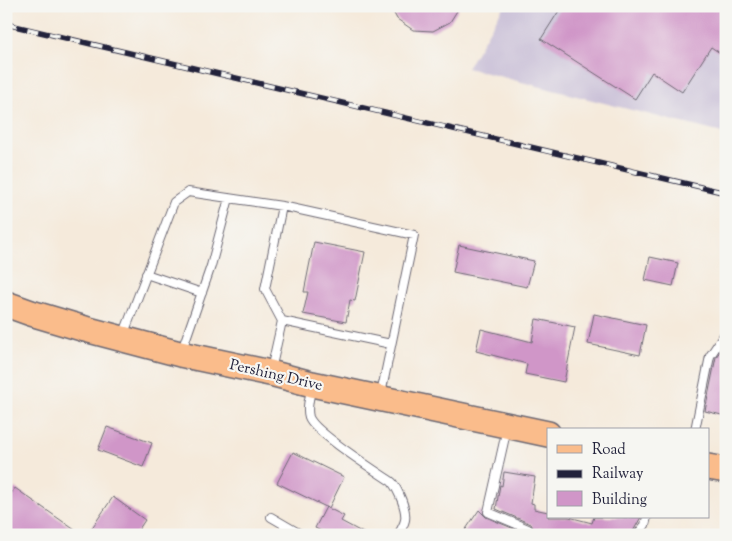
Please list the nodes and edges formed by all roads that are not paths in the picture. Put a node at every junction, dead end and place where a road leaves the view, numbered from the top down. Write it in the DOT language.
graph roads {
  1 [pos="229,198"];
  2 [pos="282,206"];
  3 [pos="146,274"];
  4 [pos="202,293"];
  5 [pos="6,304"];
  6 [pos="282,321"];
  7 [pos="726,332"];
  8 [pos="121,340"];
  9 [pos="391,344"];
  10 [pos="180,354"];
  11 [pos="270,373"];
  12 [pos="312,384"];
  13 [pos="380,399"];
  14 [pos="507,426"];
  15 [pos="695,428"];
  16 [pos="547,434"];
  17 [pos="710,467"];
  18 [pos="726,470"];
  19 [pos="271,517"];
  20 [pos="647,518"];
  21 [pos="528,530"];
  22 [pos="302,535"];
  23 [pos="398,535"];
  24 [pos="637,535"];
  1 -- 2 [label="lane"];
  1 -- 3 [label="lane"];
  1 -- 4 [label="lane"];
  2 -- 6 [label="lane"];
  2 -- 9 [label="lane"];
  3 -- 4 [label="lane"];
  3 -- 8 [label="lane"];
  4 -- 10 [label="lane"];
  5 -- 8 [label="main road, Pershing Drive"];
  6 -- 9 [label="lane"];
  6 -- 11 [label="lane"];
  7 -- 15 [label="lane"];
  8 -- 10 [label="main road, Pershing Drive"];
  9 -- 13 [label="lane"];
  10 -- 11 [label="main road, Pershing Drive"];
  11 -- 12 [label="main road, Pershing Drive"];
  12 -- 13 [label="main road, Pershing Drive"];
  12 -- 23 [label="lane"];
  13 -- 14 [label="main road, Pershing Drive"];
  14 -- 16 [label="main road, Pershing Drive"];
  14 -- 21 [label="lane"];
  17 -- 18 [label="main road"];
  19 -- 22 [label="lane"];
  20 -- 24 [label="lane"];
}
